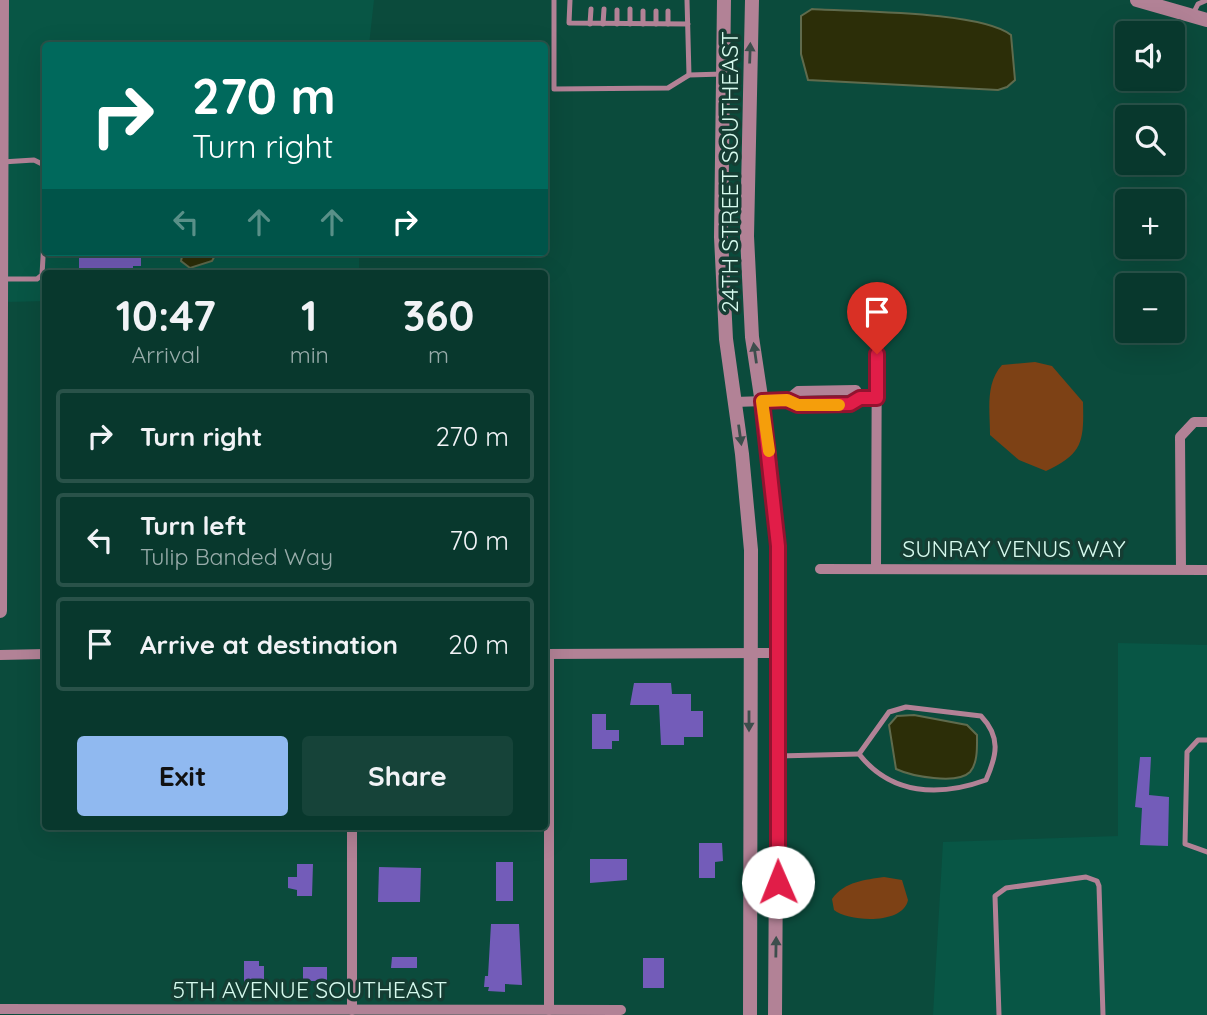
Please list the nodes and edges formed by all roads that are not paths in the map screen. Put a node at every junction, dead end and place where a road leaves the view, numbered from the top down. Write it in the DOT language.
graph roads {
  1 [pos="2,0"];
  2 [pos="554,0"];
  3 [pos="570,0"];
  4 [pos="687,0"];
  5 [pos="724,0"];
  6 [pos="752,0"];
  7 [pos="1138,0"];
  8 [pos="1207,0"];
  9 [pos="591,9"];
  10 [pos="604,9"];
  11 [pos="630,9"];
  12 [pos="617,10"];
  13 [pos="1198,10"];
  14 [pos="643,11"];
  15 [pos="656,11"];
  16 [pos="668,11"];
  17 [pos="590,23"];
  18 [pos="603,23"];
  19 [pos="617,23"];
  20 [pos="630,24"];
  21 [pos="643,24"];
  22 [pos="656,24"];
  23 [pos="668,24"];
  24 [pos="688,24"];
  25 [pos="723,74"];
  26 [pos="689,75"];
  27 [pos="1,128"];
  28 [pos="2,162"];
  29 [pos="42,164"];
  30 [pos="42,275"];
  31 [pos="1,279"];
  32 [pos="0,302"];
  33 [pos="877,311"];
  34 [pos="877,398"];
  35 [pos="762,401"];
  36 [pos="735,402"];
  37 [pos="1207,422"];
  38 [pos="0,446"];
  39 [pos="820,569"];
  40 [pos="876,569"];
  41 [pos="1181,569"];
  42 [pos="1207,569"];
  43 [pos="0,581"];
  44 [pos="0,611"];
  45 [pos="749,653"];
  46 [pos="777,653"];
  47 [pos="42,654"];
  48 [pos="548,654"];
  49 [pos="0,655"];
  50 [pos="1207,740"];
  51 [pos="859,754"];
  52 [pos="777,756"];
  53 [pos="352,830"];
  54 [pos="545,830"];
  55 [pos="1207,852"];
  56 [pos="0,1009"];
  57 [pos="352,1010"];
  58 [pos="621,1010"];
  59 [pos="542,1012"];
  60 [pos="468,1013"];
  61 [pos="577,1013"];
  62 [pos="750,1015"];
  63 [pos="775,1015"];
  64 [pos="999,1015"];
  65 [pos="1103,1015"];
  1 -- 27 [label="street"];
  2 -- 26 [label="lane"];
  3 -- 17 [label="lane"];
  4 -- 24 [label="lane"];
  5 -- 25 [label="street, 24TH STREET SOUTHEAST"];
  35 -- 6 [label="street, 24TH STREET SOUTHEAST, one-way"];
  7 -- 13 [label="street"];
  8 -- 13 [label="lane"];
  9 -- 17 [label="lane"];
  10 -- 18 [label="lane"];
  11 -- 20 [label="lane"];
  12 -- 19 [label="lane"];
  14 -- 21 [label="lane"];
  15 -- 22 [label="lane"];
  16 -- 23 [label="lane"];
  17 -- 18 [label="lane"];
  18 -- 19 [label="lane"];
  19 -- 20 [label="lane"];
  20 -- 21 [label="lane"];
  21 -- 22 [label="lane"];
  22 -- 23 [label="lane"];
  23 -- 24 [label="lane"];
  24 -- 26 [label="lane"];
  25 -- 26 [label="lane"];
  25 -- 36 [label="street, 24TH STREET SOUTHEAST"];
  27 -- 28 [label="street"];
  28 -- 29 [label="lane"];
  28 -- 31 [label="street"];
  30 -- 31 [label="lane"];
  31 -- 32 [label="street"];
  32 -- 38 [label="street"];
  33 -- 34 [label="street"];
  34 -- 35 [label="street"];
  34 -- 40 [label="street"];
  35 -- 36 [label="street"];
  35 -- 46 [label="street, 24TH STREET SOUTHEAST"];
  36 -- 45 [label="street, 24TH STREET SOUTHEAST, one-way"];
  37 -- 41 [label="street"];
  38 -- 43 [label="street"];
  39 -- 40 [label="street, SUNRAY VENUS WAY"];
  40 -- 41 [label="street, SUNRAY VENUS WAY"];
  41 -- 42 [label="street, SUNRAY VENUS WAY"];
  43 -- 44 [label="street"];
  45 -- 46 [label="street"];
  45 -- 48 [label="street"];
  45 -- 62 [label="street, 24TH STREET SOUTHEAST, one-way"];
  46 -- 52 [label="street, 24TH STREET SOUTHEAST"];
  47 -- 49 [label="street"];
  50 -- 55 [label="lane"];
  51 -- 51 [label="lane"];
  51 -- 52 [label="lane"];
  63 -- 52 [label="street, 24TH STREET SOUTHEAST, one-way"];
  53 -- 57 [label="street"];
  54 -- 59 [label="street"];
  56 -- 57 [label="street, 5TH AVENUE SOUTHEAST"];
  57 -- 60 [label="street, 5TH AVENUE SOUTHEAST"];
  58 -- 61 [label="street, 5TH AVENUE SOUTHEAST"];
  59 -- 60 [label="street, 5TH AVENUE SOUTHEAST"];
  59 -- 61 [label="street, 5TH AVENUE SOUTHEAST"];
  64 -- 65 [label="lane"];
}
